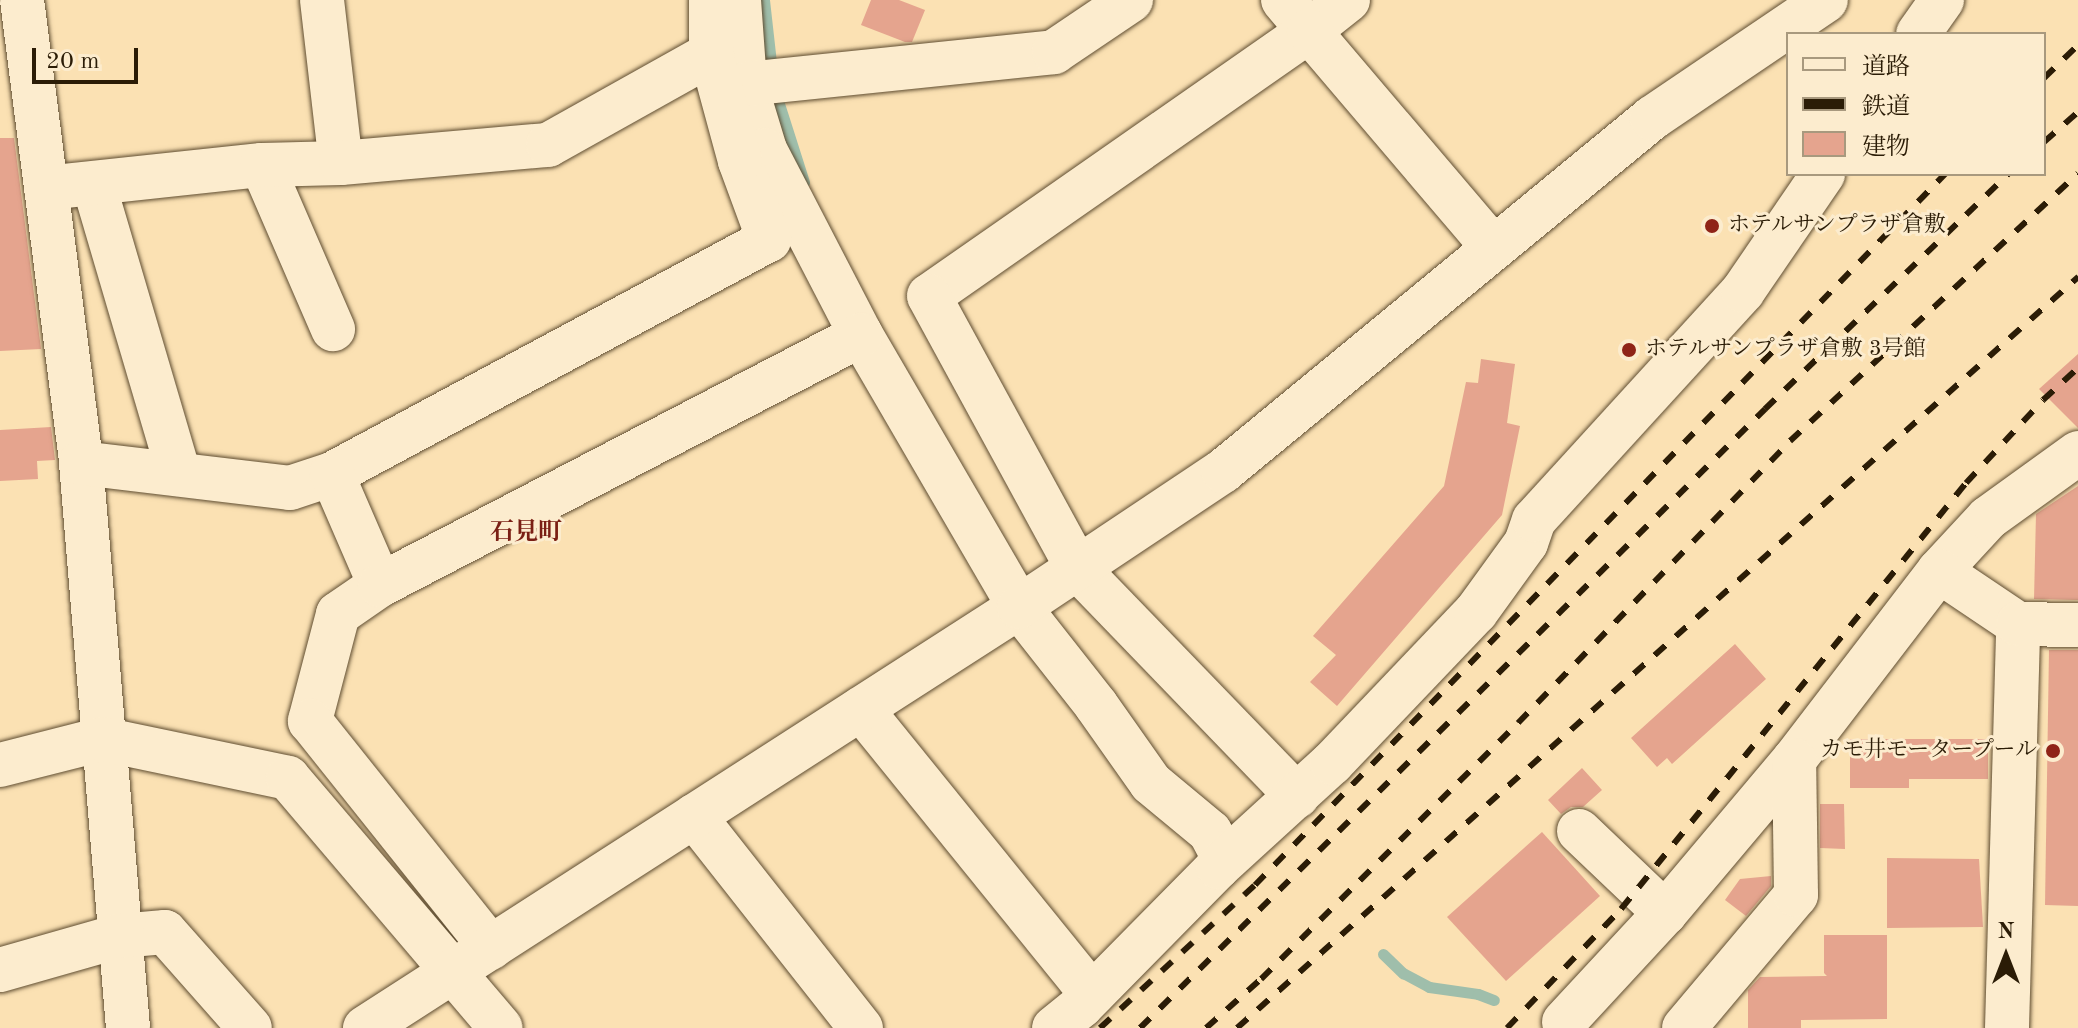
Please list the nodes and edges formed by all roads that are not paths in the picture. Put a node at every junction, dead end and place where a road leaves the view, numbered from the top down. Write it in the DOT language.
graph roads {
  1 [pos="22,0"];
  2 [pos="322,0"];
  3 [pos="711,0"];
  4 [pos="739,0"];
  5 [pos="1131,0"];
  6 [pos="1348,0"];
  7 [pos="1826,0"];
  8 [pos="1942,0"];
  9 [pos="1296,16"];
  10 [pos="1919,32"];
  11 [pos="711,54"];
  12 [pos="763,81"];
  13 [pos="341,163"];
  14 [pos="262,165"];
  15 [pos="1822,176"];
  16 [pos="94,185"];
  17 [pos="46,188"];
  18 [pos="1494,248"];
  19 [pos="333,329"];
  20 [pos="861,335"];
  21 [pos="2078,453"];
  22 [pos="81,463"];
  23 [pos="179,474"];
  24 [pos="332,474"];
  25 [pos="1077,568"];
  26 [pos="1939,571"];
  27 [pos="380,585"];
  28 [pos="1019,607"];
  29 [pos="2018,624"];
  30 [pos="2078,625"];
  31 [pos="861,709"];
  32 [pos="102,739"];
  33 [pos="1794,760"];
  34 [pos="0,765"];
  35 [pos="1297,796"];
  36 [pos="694,816"];
  37 [pos="1579,831"];
  38 [pos="1218,867"];
  39 [pos="1665,913"];
  40 [pos="119,936"];
  41 [pos="473,960"];
  42 [pos="0,970"];
  43 [pos="1092,994"];
  44 [pos="1565,1026"];
  45 [pos="128,1028"];
  46 [pos="250,1028"];
  47 [pos="365,1028"];
  48 [pos="501,1028"];
  49 [pos="861,1028"];
  50 [pos="1054,1028"];
  51 [pos="1684,1028"];
  52 [pos="2007,1028"];
  1 -- 17 [label="street"];
  2 -- 13 [label="street"];
  3 -- 11 [label="street"];
  4 -- 12 [label="street"];
  5 -- 12 [label="street"];
  6 -- 9 [label="street"];
  7 -- 18 [label="street"];
  8 -- 10 [label="street"];
  9 -- 18 [label="street"];
  9 -- 25 [label="street"];
  11 -- 12 [label="street"];
  11 -- 13 [label="street"];
  11 -- 24 [label="street"];
  12 -- 20 [label="street"];
  13 -- 14 [label="street"];
  14 -- 16 [label="street"];
  14 -- 19 [label="street"];
  15 -- 35 [label="street"];
  16 -- 17 [label="street"];
  16 -- 23 [label="street"];
  17 -- 22 [label="street"];
  18 -- 25 [label="street"];
  20 -- 27 [label="street"];
  20 -- 28 [label="street"];
  21 -- 26 [label="street"];
  22 -- 23 [label="street"];
  22 -- 32 [label="street"];
  23 -- 24 [label="street"];
  24 -- 27 [label="street"];
  25 -- 28 [label="street"];
  25 -- 35 [label="street"];
  26 -- 29 [label="street"];
  26 -- 33 [label="street"];
  27 -- 41 [label="street"];
  28 -- 31 [label="street"];
  28 -- 38 [label="street"];
  29 -- 30 [label="street"];
  29 -- 52 [label="street"];
  31 -- 36 [label="street"];
  31 -- 43 [label="street"];
  32 -- 34 [label="street"];
  32 -- 40 [label="street"];
  32 -- 41 [label="street"];
  33 -- 39 [label="street"];
  33 -- 51 [label="street"];
  35 -- 38 [label="street"];
  36 -- 41 [label="street"];
  36 -- 49 [label="street"];
  37 -- 39 [label="street"];
  38 -- 43 [label="street"];
  39 -- 44 [label="street"];
  40 -- 42 [label="street"];
  40 -- 45 [label="street"];
  40 -- 46 [label="street"];
  41 -- 47 [label="street"];
  41 -- 48 [label="street"];
  43 -- 50 [label="street"];
}
